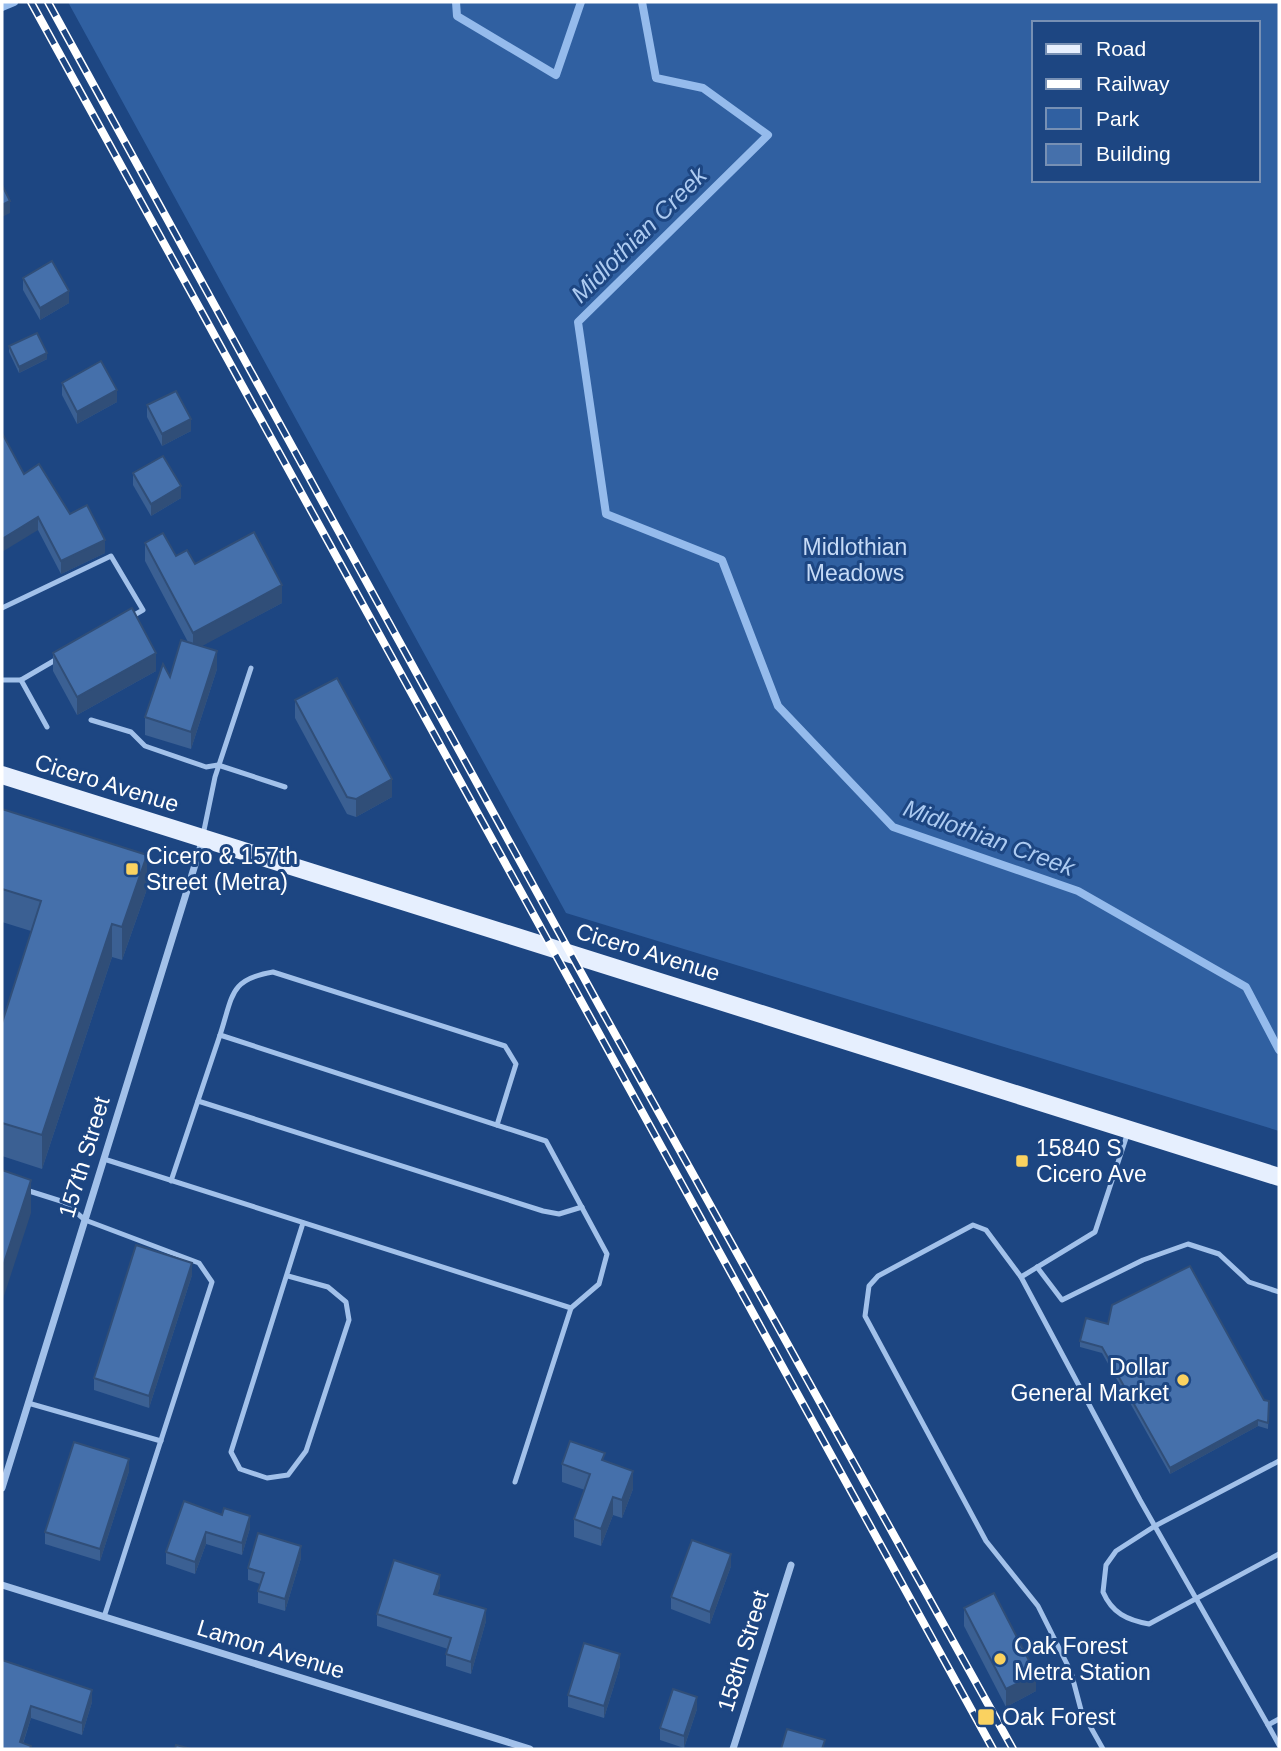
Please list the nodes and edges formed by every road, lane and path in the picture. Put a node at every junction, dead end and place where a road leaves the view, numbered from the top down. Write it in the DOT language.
graph roads {
  1 [pos="2,608"];
  2 [pos="121,622"];
  3 [pos="65,654"];
  4 [pos="251,668"];
  5 [pos="2,680"];
  6 [pos="21,680"];
  7 [pos="91,720"];
  8 [pos="47,727"];
  9 [pos="218,765"];
  10 [pos="2,775"];
  11 [pos="285,787"];
  12 [pos="203,838"];
  13 [pos="220,1035"];
  14 [pos="198,1101"];
  15 [pos="497,1125"];
  16 [pos="1129,1128"];
  17 [pos="104,1159"];
  18 [pos="1279,1177"];
  19 [pos="171,1181"];
  20 [pos="14,1186"];
  21 [pos="582,1207"];
  22 [pos="85,1220"];
  23 [pos="303,1223"];
  24 [pos="1037,1267"];
  25 [pos="288,1276"];
  26 [pos="1021,1277"];
  27 [pos="1279,1292"];
  28 [pos="571,1308"];
  29 [pos="28,1403"];
  30 [pos="161,1441"];
  31 [pos="1279,1461"];
  32 [pos="515,1482"];
  33 [pos="2,1488"];
  34 [pos="1155,1526"];
  35 [pos="1279,1554"];
  36 [pos="791,1565"];
  37 [pos="2,1585"];
  38 [pos="1197,1599"];
  39 [pos="104,1617"];
  40 [pos="1279,1719"];
  41 [pos="1268,1725"];
  42 [pos="1279,1745"];
  43 [pos="530,1749"];
  44 [pos="733,1749"];
  45 [pos="1103,1749"];
  1 -- 2 [label="lane"];
  3 -- 6 [label="lane"];
  4 -- 9 [label="lane"];
  5 -- 6 [label="lane"];
  6 -- 8 [label="lane"];
  7 -- 9 [label="lane"];
  9 -- 11 [label="lane"];
  9 -- 12 [label="lane"];
  10 -- 12 [label="main road, Cicero Avenue"];
  12 -- 16 [label="main road, Cicero Avenue"];
  12 -- 17 [label="street, 157th Street"];
  13 -- 14 [label="lane"];
  13 -- 15 [label="lane"];
  13 -- 15 [label="lane"];
  14 -- 19 [label="lane"];
  14 -- 21 [label="lane"];
  15 -- 21 [label="lane"];
  16 -- 18 [label="main road, Cicero Avenue"];
  16 -- 24 [label="lane"];
  17 -- 19 [label="lane"];
  17 -- 22 [label="street, 157th Street"];
  19 -- 23 [label="lane"];
  20 -- 22 [label="lane"];
  21 -- 28 [label="lane"];
  22 -- 29 [label="street, 157th Street"];
  22 -- 30 [label="lane"];
  23 -- 25 [label="lane"];
  23 -- 28 [label="lane"];
  24 -- 26 [label="lane"];
  24 -- 27 [label="lane"];
  25 -- 25 [label="lane"];
  26 -- 34 [label="lane"];
  26 -- 45 [label="lane"];
  28 -- 32 [label="lane"];
  29 -- 30 [label="lane"];
  29 -- 33 [label="street, 157th Street"];
  30 -- 39 [label="lane"];
  31 -- 34 [label="lane"];
  34 -- 38 [label="lane"];
  34 -- 38 [label="lane"];
  35 -- 38 [label="lane"];
  36 -- 44 [label="street, 158th Street"];
  37 -- 39 [label="street, Lamon Avenue"];
  38 -- 41 [label="lane"];
  39 -- 43 [label="street, Lamon Avenue"];
  40 -- 41 [label="lane"];
  41 -- 42 [label="lane"];
}
